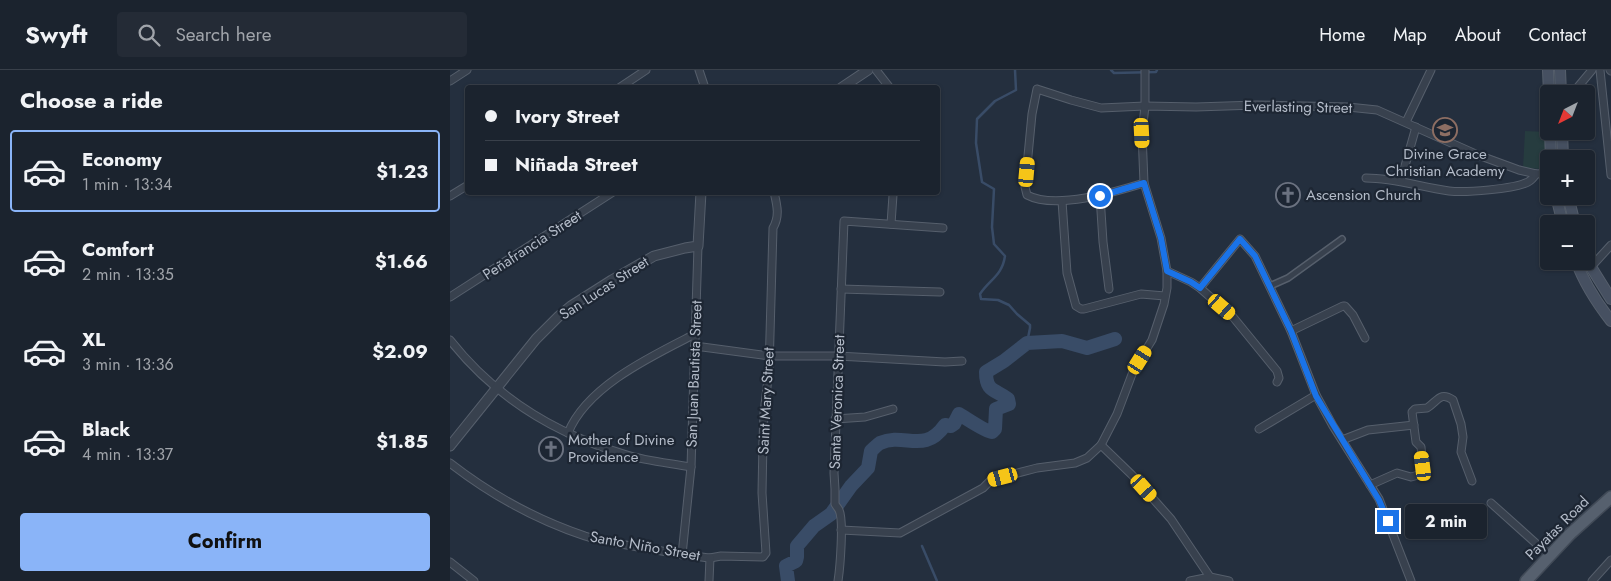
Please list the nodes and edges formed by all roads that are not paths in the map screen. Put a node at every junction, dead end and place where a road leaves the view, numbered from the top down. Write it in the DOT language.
graph roads {
  1 [pos="467,70"];
  2 [pos="646,70"];
  3 [pos="700,70"];
  4 [pos="868,70"];
  5 [pos="876,70"];
  6 [pos="1146,70"];
  7 [pos="1431,70"];
  8 [pos="1548,70"];
  9 [pos="1560,70"];
  10 [pos="1592,70"];
  11 [pos="1600,70"];
  12 [pos="450,81"];
  13 [pos="624,85"];
  14 [pos="704,85"];
  15 [pos="846,85"];
  16 [pos="888,85"];
  17 [pos="1549,85"];
  18 [pos="1561,85"];
  19 [pos="1580,85"];
  20 [pos="1145,106"];
  21 [pos="1406,122"];
  22 [pos="1416,127"];
  23 [pos="1536,174"];
  24 [pos="1540,174"];
  25 [pos="1611,175"];
  26 [pos="1366,178"];
  27 [pos="1401,180"];
  28 [pos="1144,183"];
  29 [pos="465,187"];
  30 [pos="608,195"];
  31 [pos="701,195"];
  32 [pos="775,195"];
  33 [pos="893,195"];
  34 [pos="450,196"];
  35 [pos="1100,196"];
  36 [pos="1062,201"];
  37 [pos="891,224"];
  38 [pos="943,228"];
  39 [pos="1342,239"];
  40 [pos="1611,245"];
  41 [pos="698,246"];
  42 [pos="1595,263"];
  43 [pos="1580,270"];
  44 [pos="1593,270"];
  45 [pos="1167,271"];
  46 [pos="1270,286"];
  47 [pos="1200,288"];
  48 [pos="841,289"];
  49 [pos="1109,289"];
  50 [pos="940,292"];
  51 [pos="1165,296"];
  52 [pos="450,297"];
  53 [pos="1611,300"];
  54 [pos="1611,321"];
  55 [pos="1291,331"];
  56 [pos="695,334"];
  57 [pos="1365,338"];
  58 [pos="450,340"];
  59 [pos="695,346"];
  60 [pos="769,356"];
  61 [pos="838,356"];
  62 [pos="962,361"];
  63 [pos="1277,382"];
  64 [pos="497,388"];
  65 [pos="1316,396"];
  66 [pos="893,409"];
  67 [pos="835,419"];
  68 [pos="1414,424"];
  69 [pos="1259,429"];
  70 [pos="568,433"];
  71 [pos="1342,440"];
  72 [pos="1100,445"];
  73 [pos="450,446"];
  74 [pos="450,463"];
  75 [pos="691,466"];
  76 [pos="1472,481"];
  77 [pos="1370,485"];
  78 [pos="1611,497"];
  79 [pos="1491,503"];
  80 [pos="841,530"];
  81 [pos="682,554"];
  82 [pos="1549,555"];
  83 [pos="710,558"];
  84 [pos="1611,560"];
  85 [pos="450,562"];
  86 [pos="1210,578"];
  87 [pos="474,581"];
  88 [pos="709,581"];
  89 [pos="838,581"];
  90 [pos="1190,581"];
  91 [pos="1229,581"];
  92 [pos="1411,581"];
  93 [pos="1526,581"];
  94 [pos="1592,581"];
  1 -- 12 [label="street"];
  2 -- 13 [label="street"];
  3 -- 14 [label="street"];
  4 -- 15 [label="street"];
  5 -- 16 [label="street"];
  6 -- 20 [label="street"];
  7 -- 21 [label="street"];
  8 -- 17 [label="main road"];
  9 -- 18 [label="main road"];
  10 -- 19 [label="street"];
  11 -- 25 [label="street"];
  20 -- 21 [label="street, Everlasting Street"];
  20 -- 28 [label="street"];
  20 -- 36 [label="street, Everlasting Street"];
  21 -- 22 [label="street, Everlasting Street"];
  22 -- 23 [label="street, Everlasting Street"];
  22 -- 27 [label="street"];
  23 -- 24 [label="street, Everlasting Street"];
  23 -- 27 [label="street"];
  26 -- 27 [label="street"];
  28 -- 35 [label="street"];
  28 -- 45 [label="street"];
  29 -- 34 [label="street"];
  30 -- 52 [label="street, Peñafrancia Street"];
  31 -- 41 [label="street, San Juan Bautista Street"];
  32 -- 60 [label="street, Saint Mary Street"];
  33 -- 37 [label="street"];
  35 -- 36 [label="street"];
  35 -- 49 [label="street"];
  36 -- 51 [label="street"];
  37 -- 38 [label="street"];
  37 -- 48 [label="street, Santa Veronica Street"];
  39 -- 46 [label="street"];
  40 -- 42 [label="street"];
  41 -- 56 [label="street, San Juan Bautista Street"];
  41 -- 64 [label="street, San Lucas Street"];
  43 -- 54 [label="main road"];
  44 -- 53 [label="main road"];
  45 -- 47 [label="street"];
  45 -- 51 [label="street"];
  46 -- 47 [label="street"];
  46 -- 55 [label="street"];
  47 -- 63 [label="street"];
  48 -- 50 [label="street"];
  48 -- 61 [label="street, Santa Veronica Street"];
  51 -- 72 [label="street"];
  55 -- 57 [label="street"];
  55 -- 65 [label="street"];
  56 -- 59 [label="street, San Juan Bautista Street"];
  56 -- 70 [label="street"];
  58 -- 64 [label="street"];
  59 -- 60 [label="street"];
  59 -- 75 [label="street, San Juan Bautista Street"];
  60 -- 61 [label="street"];
  60 -- 83 [label="street, Saint Mary Street"];
  61 -- 62 [label="street"];
  61 -- 67 [label="street, Santa Veronica Street"];
  64 -- 70 [label="street"];
  64 -- 73 [label="street, San Lucas Street"];
  65 -- 69 [label="street"];
  65 -- 71 [label="street"];
  66 -- 67 [label="street"];
  67 -- 80 [label="street, Santa Veronica Street"];
  68 -- 71 [label="street"];
  68 -- 76 [label="street"];
  68 -- 77 [label="street"];
  70 -- 75 [label="street"];
  71 -- 77 [label="street"];
  72 -- 80 [label="street"];
  72 -- 86 [label="street"];
  74 -- 81 [label="street, Santo Niño Street"];
  75 -- 81 [label="street, San Juan Bautista Street"];
  77 -- 92 [label="street"];
  78 -- 82 [label="main road, Payatas Road"];
  79 -- 82 [label="street"];
  80 -- 89 [label="street, Santa Veronica Street"];
  81 -- 83 [label="street, Santo Niño Street"];
  82 -- 93 [label="main road, Payatas Road"];
  83 -- 88 [label="street"];
  84 -- 94 [label="street"];
  85 -- 87 [label="street"];
  86 -- 90 [label="street"];
  86 -- 91 [label="street"];
}
